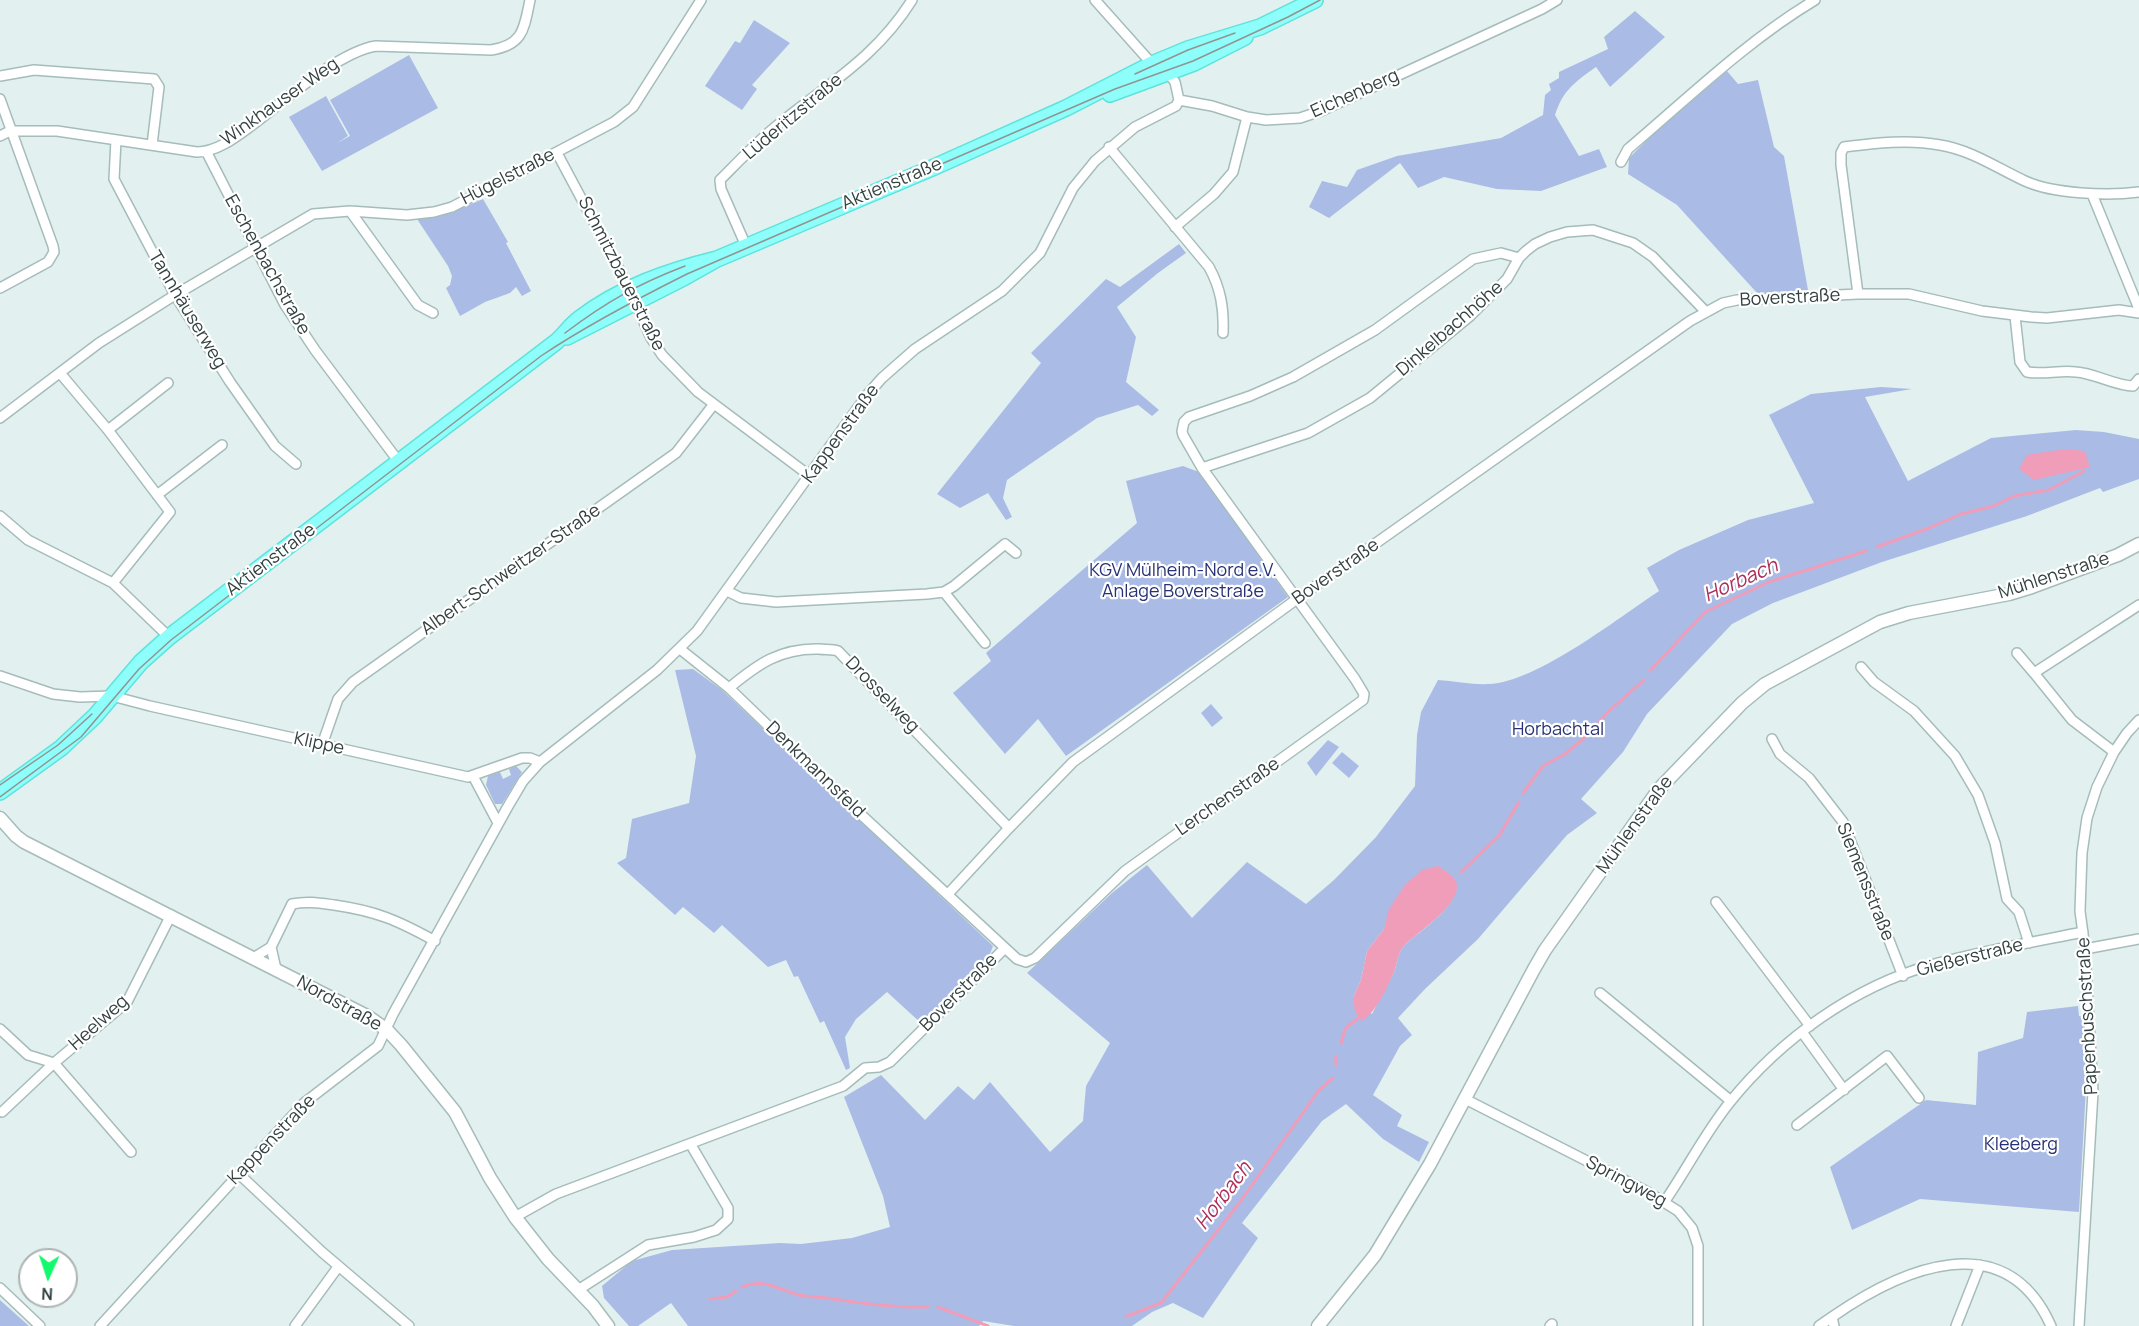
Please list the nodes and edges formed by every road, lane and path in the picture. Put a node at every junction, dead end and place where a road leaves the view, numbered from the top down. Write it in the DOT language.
graph roads {
  1 [pos="530,0"];
  2 [pos="701,0"];
  3 [pos="912,0"];
  4 [pos="1316,0"];
  5 [pos="1557,0"];
  6 [pos="1815,0"];
  7 [pos="1102,2"];
  8 [pos="1160,68"];
  9 [pos="0,76"];
  10 [pos="0,99"];
  11 [pos="1179,100"];
  12 [pos="1247,117"];
  13 [pos="10,131"];
  14 [pos="0,136"];
  15 [pos="116,140"];
  16 [pos="152,145"];
  17 [pos="1109,147"];
  18 [pos="206,151"];
  19 [pos="557,153"];
  20 [pos="1621,162"];
  21 [pos="2139,192"];
  22 [pos="2092,194"];
  23 [pos="350,211"];
  24 [pos="1175,227"];
  25 [pos="746,246"];
  26 [pos="255,247"];
  27 [pos="1519,258"];
  28 [pos="717,259"];
  29 [pos="0,288"];
  30 [pos="629,288"];
  31 [pos="175,294"];
  32 [pos="1858,294"];
  33 [pos="636,302"];
  34 [pos="1705,311"];
  35 [pos="2139,311"];
  36 [pos="433,313"];
  37 [pos="2015,316"];
  38 [pos="1222,333"];
  39 [pos="556,342"];
  40 [pos="60,373"];
  41 [pos="2139,379"];
  42 [pos="168,383"];
  43 [pos="714,404"];
  44 [pos="0,418"];
  45 [pos="108,430"];
  46 [pos="222,446"];
  47 [pos="399,462"];
  48 [pos="296,464"];
  49 [pos="1202,468"];
  50 [pos="810,476"];
  51 [pos="157,495"];
  52 [pos="0,516"];
  53 [pos="2139,544"];
  54 [pos="1016,553"];
  55 [pos="113,583"];
  56 [pos="728,591"];
  57 [pos="944,592"];
  58 [pos="1297,599"];
  59 [pos="2139,605"];
  60 [pos="169,637"];
  61 [pos="985,643"];
  62 [pos="680,649"];
  63 [pos="2017,653"];
  64 [pos="1861,667"];
  65 [pos="2034,673"];
  66 [pos="0,676"];
  67 [pos="729,688"];
  68 [pos="112,696"];
  69 [pos="2139,720"];
  70 [pos="1772,739"];
  71 [pos="322,745"];
  72 [pos="2114,752"];
  73 [pos="540,762"];
  74 [pos="473,776"];
  75 [pos="0,792"];
  76 [pos="0,818"];
  77 [pos="498,824"];
  78 [pos="1009,828"];
  79 [pos="948,894"];
  80 [pos="1716,902"];
  81 [pos="171,915"];
  82 [pos="2083,932"];
  83 [pos="2139,939"];
  84 [pos="435,941"];
  85 [pos="2029,943"];
  86 [pos="271,947"];
  87 [pos="1005,948"];
  88 [pos="2085,949"];
  89 [pos="253,958"];
  90 [pos="276,969"];
  91 [pos="1903,975"];
  92 [pos="1600,993"];
  93 [pos="0,1029"];
  94 [pos="1806,1029"];
  95 [pos="387,1030"];
  96 [pos="54,1063"];
  97 [pos="1844,1090"];
  98 [pos="1919,1098"];
  99 [pos="1465,1099"];
  100 [pos="1731,1101"];
  101 [pos="2,1112"];
  102 [pos="1797,1125"];
  103 [pos="691,1145"];
  104 [pos="131,1152"];
  105 [pos="238,1174"];
  106 [pos="1665,1201"];
  107 [pos="515,1217"];
  108 [pos="1980,1264"];
  109 [pos="338,1267"];
  110 [pos="0,1288"];
  111 [pos="578,1290"];
  112 [pos="1833,1322"];
  113 [pos="40,1326"];
  114 [pos="100,1326"];
  115 [pos="295,1326"];
  116 [pos="409,1326"];
  117 [pos="608,1326"];
  118 [pos="1318,1326"];
  119 [pos="1698,1326"];
  120 [pos="1819,1326"];
  121 [pos="1956,1326"];
  122 [pos="2051,1326"];
  123 [pos="2079,1326"];
  1 -- 18 [label="street, Winkhauser Weg"];
  2 -- 19 [label="street, Hügelstraße"];
  3 -- 25 [label="street, Lüderitzstraße"];
  4 -- 8 [label="main road, Aktienstraße"];
  5 -- 12 [label="street, Eichenberg"];
  6 -- 20 [label="street"];
  7 -- 8 [label="street"];
  8 -- 11 [label="street"];
  8 -- 25 [label="main road, Aktienstraße"];
  9 -- 16 [label="street"];
  10 -- 13 [label="street"];
  11 -- 12 [label="street, Eichenberg"];
  11 -- 17 [label="street, Kappenstraße"];
  12 -- 24 [label="street"];
  13 -- 14 [label="street, Winkhauser Weg"];
  13 -- 15 [label="street, Winkhauser Weg"];
  13 -- 29 [label="street"];
  15 -- 16 [label="street, Winkhauser Weg"];
  15 -- 31 [label="street, Tannhäuserweg"];
  16 -- 18 [label="street, Winkhauser Weg"];
  17 -- 24 [label="street"];
  17 -- 50 [label="street, Kappenstraße"];
  18 -- 26 [label="street, Eschenbachstraße"];
  19 -- 23 [label="street, Hügelstraße"];
  19 -- 30 [label="street, Schmitzbauerstraße"];
  21 -- 22 [label="street"];
  22 -- 32 [label="street"];
  22 -- 35 [label="street"];
  23 -- 26 [label="street, Hügelstraße"];
  23 -- 36 [label="street"];
  24 -- 38 [label="street"];
  25 -- 28 [label="main road, Aktienstraße"];
  26 -- 31 [label="street, Hügelstraße"];
  26 -- 47 [label="street, Eschenbachstraße"];
  27 -- 34 [label="street, Dinkelbachhöhe"];
  27 -- 49 [label="street, Dinkelbachhöhe"];
  27 -- 49 [label="street"];
  28 -- 30 [label="main road, Aktienstraße"];
  28 -- 33 [label="main road, Aktienstraße"];
  30 -- 33 [label="street, Schmitzbauerstraße"];
  30 -- 39 [label="main road, Aktienstraße"];
  31 -- 40 [label="street, Hügelstraße"];
  31 -- 48 [label="street, Tannhäuserweg"];
  32 -- 34 [label="street, Boverstraße"];
  32 -- 37 [label="street, Boverstraße"];
  33 -- 39 [label="main road, Aktienstraße"];
  33 -- 43 [label="street, Schmitzbauerstraße"];
  34 -- 58 [label="street, Boverstraße"];
  35 -- 37 [label="street, Boverstraße"];
  37 -- 41 [label="street"];
  39 -- 47 [label="main road, Aktienstraße"];
  40 -- 44 [label="street, Hügelstraße"];
  40 -- 45 [label="street"];
  42 -- 45 [label="street"];
  43 -- 50 [label="street, Schmitzbauerstraße"];
  43 -- 71 [label="street, Albert-Schweitzer-Straße"];
  45 -- 51 [label="street"];
  46 -- 51 [label="street"];
  47 -- 60 [label="main road, Aktienstraße"];
  49 -- 58 [label="street"];
  50 -- 56 [label="street, Kappenstraße"];
  51 -- 55 [label="street"];
  52 -- 55 [label="street"];
  53 -- 99 [label="street, Mühlenstraße"];
  54 -- 57 [label="street"];
  55 -- 60 [label="street"];
  56 -- 57 [label="street"];
  56 -- 62 [label="street, Kappenstraße"];
  57 -- 61 [label="street"];
  58 -- 78 [label="street, Boverstraße"];
  58 -- 87 [label="street, Lerchenstraße"];
  59 -- 65 [label="street"];
  60 -- 68 [label="main road, Aktienstraße"];
  62 -- 67 [label="street, Denkmannsfeld"];
  62 -- 73 [label="street, Kappenstraße"];
  63 -- 65 [label="street"];
  64 -- 85 [label="street"];
  65 -- 72 [label="street"];
  66 -- 68 [label="street, Klippe"];
  67 -- 78 [label="street, Drosselweg"];
  67 -- 79 [label="street, Denkmannsfeld"];
  68 -- 71 [label="street, Klippe"];
  68 -- 75 [label="main road, Aktienstraße"];
  69 -- 72 [label="street, Papenbuschstraße"];
  70 -- 91 [label="street, Siemensstraße"];
  71 -- 74 [label="street, Klippe"];
  72 -- 82 [label="street, Papenbuschstraße"];
  73 -- 74 [label="street"];
  73 -- 77 [label="street, Kappenstraße"];
  74 -- 77 [label="street"];
  76 -- 81 [label="street, Nordstraße"];
  77 -- 84 [label="street, Kappenstraße"];
  78 -- 79 [label="street, Boverstraße"];
  79 -- 87 [label="street, Boverstraße"];
  80 -- 94 [label="street"];
  81 -- 89 [label="street, Nordstraße"];
  81 -- 96 [label="street, Heelweg"];
  82 -- 85 [label="street, Gießerstraße"];
  82 -- 88 [label="street, Papenbuschstraße"];
  83 -- 88 [label="street"];
  84 -- 86 [label="street"];
  84 -- 95 [label="street, Kappenstraße"];
  85 -- 91 [label="street, Gießerstraße"];
  86 -- 89 [label="street"];
  86 -- 90 [label="street"];
  87 -- 103 [label="street, Boverstraße"];
  88 -- 123 [label="street, Papenbuschstraße"];
  89 -- 90 [label="street, Nordstraße"];
  90 -- 95 [label="street, Nordstraße"];
  91 -- 94 [label="street, Gießerstraße"];
  92 -- 100 [label="street"];
  93 -- 96 [label="street"];
  94 -- 97 [label="street"];
  94 -- 100 [label="street, Gießerstraße"];
  95 -- 105 [label="street, Kappenstraße"];
  95 -- 107 [label="street, Nordstraße"];
  96 -- 101 [label="street, Heelweg"];
  96 -- 104 [label="street"];
  97 -- 98 [label="street"];
  97 -- 102 [label="street"];
  99 -- 106 [label="street, Springweg"];
  99 -- 118 [label="street, Mühlenstraße"];
  100 -- 106 [label="street, Gießerstraße"];
  103 -- 107 [label="street, Boverstraße"];
  103 -- 111 [label="street"];
  105 -- 109 [label="street"];
  105 -- 114 [label="street, Kappenstraße"];
  106 -- 119 [label="street, Springweg"];
  107 -- 111 [label="street, Nordstraße"];
  108 -- 112 [label="street"];
  108 -- 121 [label="street"];
  108 -- 122 [label="street"];
  109 -- 115 [label="street"];
  109 -- 116 [label="street"];
  110 -- 113 [label="street"];
  111 -- 117 [label="street, Nordstraße"];
  112 -- 120 [label="street"];
}
